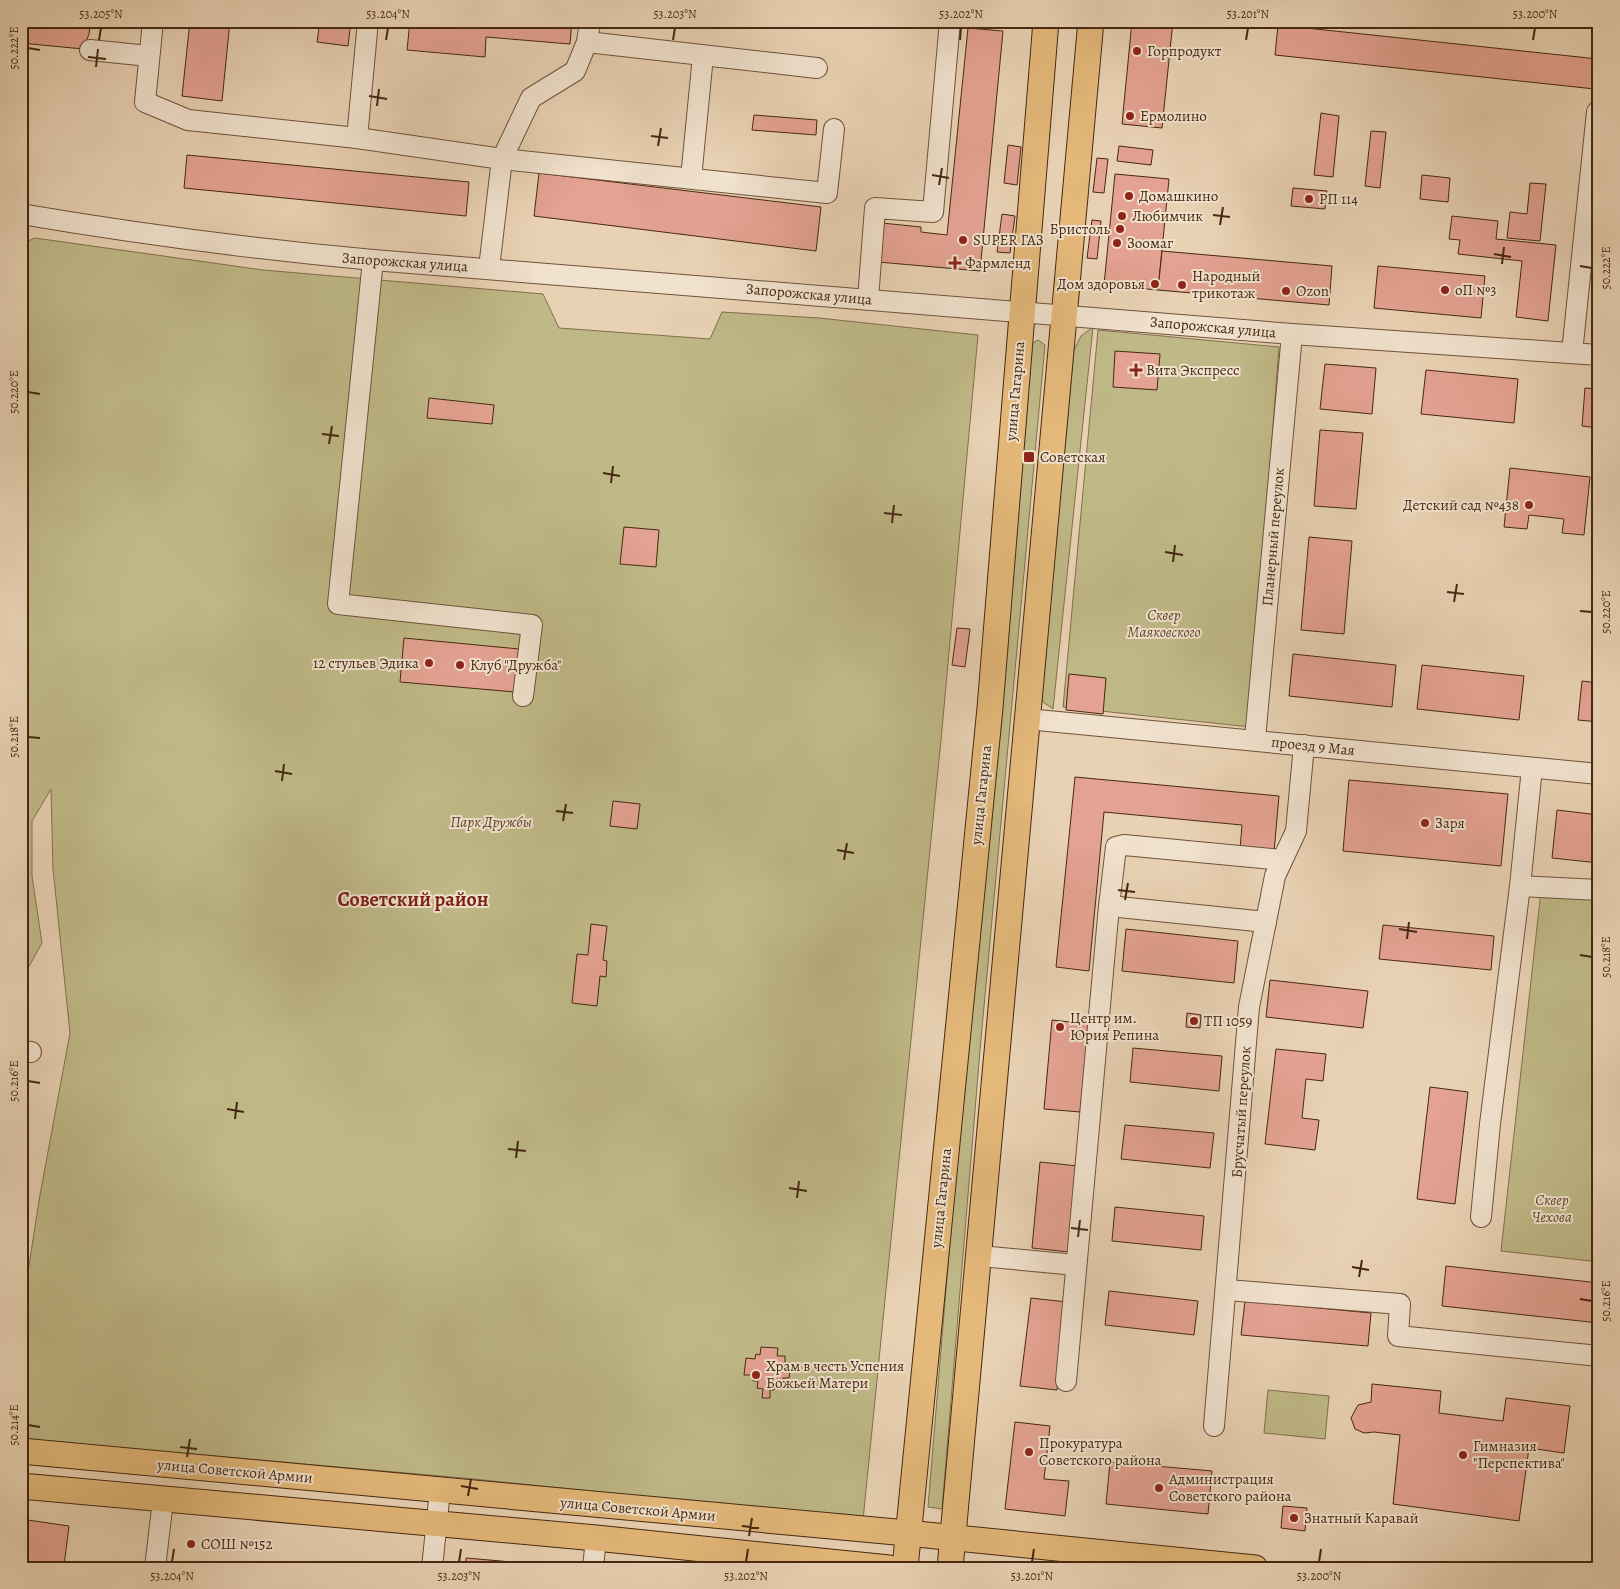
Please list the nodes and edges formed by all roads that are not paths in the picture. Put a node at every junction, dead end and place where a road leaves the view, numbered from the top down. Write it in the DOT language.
graph roads {
  1 [pos="153,21"];
  2 [pos="368,21"];
  3 [pos="590,21"];
  4 [pos="950,21"];
  5 [pos="1046,21"];
  6 [pos="1091,21"];
  7 [pos="587,42"];
  8 [pos="90,50"];
  9 [pos="149,56"];
  10 [pos="703,56"];
  11 [pos="818,68"];
  12 [pos="1599,110"];
  13 [pos="834,129"];
  14 [pos="357,138"];
  15 [pos="502,160"];
  16 [pos="691,178"];
  17 [pos="21,214"];
  18 [pos="373,260"];
  19 [pos="489,268"];
  20 [pos="868,299"];
  21 [pos="1022,312"];
  22 [pos="1062,314"];
  23 [pos="1292,334"];
  24 [pos="1572,353"];
  25 [pos="1599,355"];
  26 [pos="523,696"];
  27 [pos="1027,718"];
  28 [pos="1255,740"];
  29 [pos="1304,745"];
  30 [pos="1532,768"];
  31 [pos="1599,774"];
  32 [pos="1282,860"];
  33 [pos="1520,886"];
  34 [pos="1599,890"];
  35 [pos="1109,906"];
  36 [pos="1266,922"];
  37 [pos="1482,1217"];
  38 [pos="980,1256"];
  39 [pos="1076,1265"];
  40 [pos="1227,1290"];
  41 [pos="1599,1356"];
  42 [pos="1066,1381"];
  43 [pos="1214,1426"];
  44 [pos="21,1451"];
  45 [pos="21,1486"];
  46 [pos="440,1490"];
  47 [pos="163,1500"];
  48 [pos="437,1524"];
  49 [pos="908,1533"];
  50 [pos="596,1538"];
  51 [pos="953,1538"];
  52 [pos="155,1568"];
  53 [pos="432,1568"];
  54 [pos="593,1568"];
  55 [pos="889,1568"];
  56 [pos="904,1568"];
  57 [pos="950,1568"];
  58 [pos="1255,1568"];
  1 -- 9 [label="street"];
  2 -- 14 [label="street"];
  3 -- 7 [label="street"];
  4 -- 20 [label="street"];
  5 -- 21 [label="main road, улица Гагарина"];
  6 -- 22 [label="main road"];
  7 -- 10 [label="street"];
  7 -- 15 [label="street"];
  8 -- 9 [label="street"];
  9 -- 14 [label="street"];
  10 -- 11 [label="street"];
  10 -- 16 [label="street"];
  12 -- 24 [label="street"];
  13 -- 16 [label="street"];
  14 -- 15 [label="street"];
  15 -- 16 [label="street"];
  15 -- 19 [label="street"];
  17 -- 18 [label="street, Запорожская улица"];
  18 -- 19 [label="street, Запорожская улица"];
  18 -- 26 [label="street"];
  19 -- 20 [label="street, Запорожская улица"];
  20 -- 21 [label="street, Запорожская улица"];
  21 -- 22 [label="street, Запорожская улица"];
  21 -- 49 [label="main road, улица Гагарина"];
  22 -- 23 [label="street, Запорожская улица"];
  22 -- 27 [label="main road"];
  23 -- 24 [label="street, Запорожская улица"];
  23 -- 28 [label="street, Планерный переулок"];
  24 -- 25 [label="street, Запорожская улица"];
  27 -- 28 [label="street, проезд 9 Мая"];
  27 -- 38 [label="main road"];
  28 -- 29 [label="street, проезд 9 Мая"];
  29 -- 30 [label="street, проезд 9 Мая"];
  29 -- 32 [label="street, Брусчатый переулок"];
  30 -- 31 [label="street, проезд 9 Мая"];
  30 -- 33 [label="street"];
  32 -- 35 [label="street"];
  32 -- 36 [label="street, Брусчатый переулок"];
  33 -- 34 [label="street"];
  33 -- 37 [label="street"];
  35 -- 36 [label="street"];
  35 -- 39 [label="street"];
  36 -- 40 [label="street, Брусчатый переулок"];
  38 -- 39 [label="street"];
  38 -- 51 [label="main road"];
  39 -- 42 [label="street"];
  40 -- 41 [label="street"];
  40 -- 43 [label="street, Брусчатый переулок"];
  44 -- 46 [label="main road, улица Советской Армии"];
  45 -- 47 [label="main road"];
  46 -- 48 [label="street"];
  46 -- 49 [label="main road, улица Советской Армии"];
  47 -- 48 [label="main road"];
  47 -- 52 [label="street"];
  48 -- 50 [label="main road"];
  48 -- 53 [label="street"];
  49 -- 51 [label="main road, улица Советской Армии"];
  49 -- 56 [label="main road, улица Гагарина"];
  50 -- 54 [label="street"];
  50 -- 55 [label="main road"];
  51 -- 57 [label="main road"];
  51 -- 58 [label="main road, улица Советской Армии"];
}
